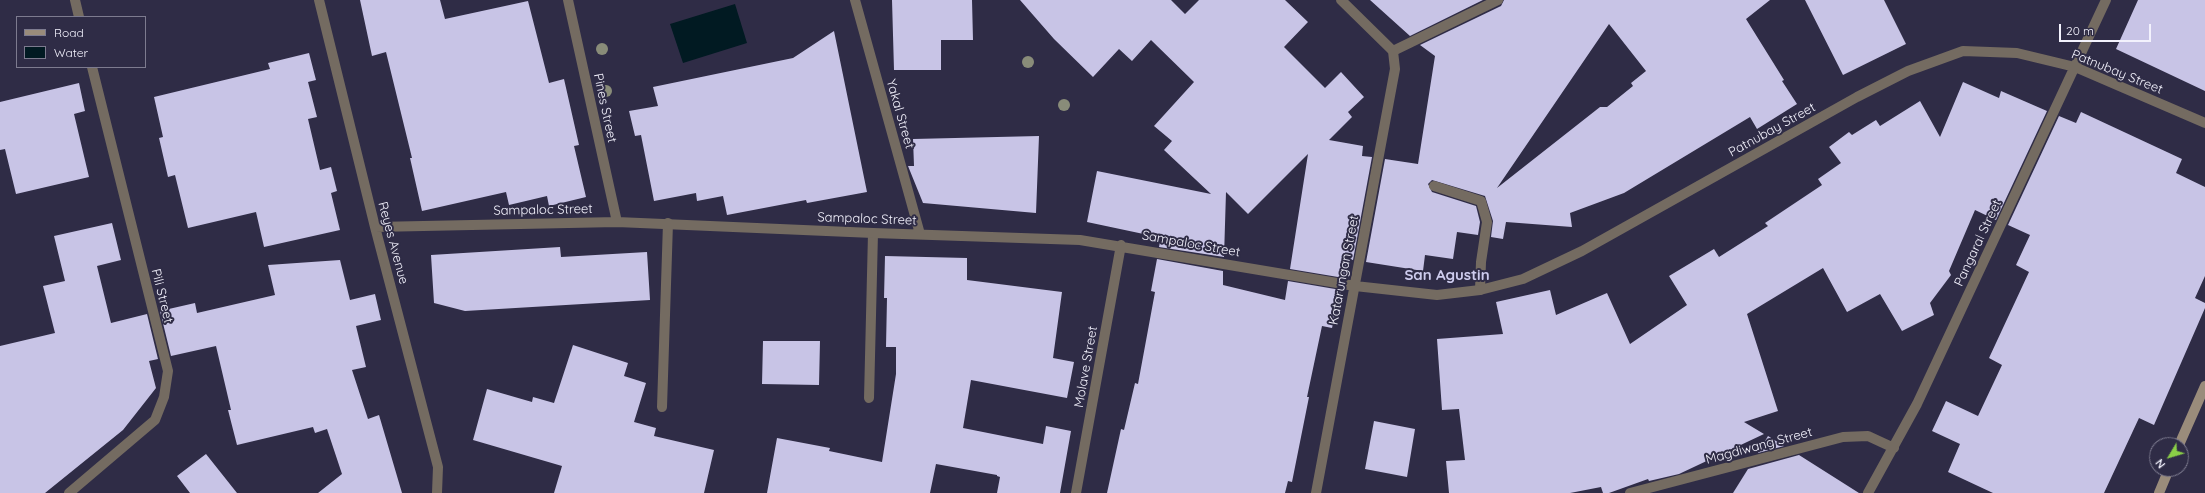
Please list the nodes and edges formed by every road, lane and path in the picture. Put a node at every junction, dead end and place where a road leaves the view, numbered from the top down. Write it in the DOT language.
graph roads {
  1 [pos="75,0"];
  2 [pos="319,0"];
  3 [pos="568,0"];
  4 [pos="855,0"];
  5 [pos="1341,0"];
  6 [pos="1498,0"];
  7 [pos="2106,0"];
  8 [pos="79,16"];
  9 [pos="1393,51"];
  10 [pos="2075,67"];
  11 [pos="92,68"];
  12 [pos="2205,123"];
  13 [pos="1434,186"];
  14 [pos="617,222"];
  15 [pos="668,223"];
  16 [pos="374,227"];
  17 [pos="873,234"];
  18 [pos="920,234"];
  19 [pos="1121,245"];
  20 [pos="1355,286"];
  21 [pos="1480,290"];
  22 [pos="2205,386"];
  23 [pos="869,398"];
  24 [pos="662,407"];
  25 [pos="2183,437"];
  26 [pos="1894,448"];
  27 [pos="2166,477"];
  28 [pos="68,493"];
  29 [pos="437,493"];
  30 [pos="1076,493"];
  31 [pos="1316,493"];
  32 [pos="1630,493"];
  33 [pos="1868,493"];
  34 [pos="2159,493"];
  1 -- 8 [label="street"];
  2 -- 16 [label="street, Reyes Avenue"];
  3 -- 14 [label="street, Pines Street"];
  4 -- 18 [label="street, Yakal Street"];
  5 -- 9 [label="street"];
  6 -- 9 [label="street"];
  7 -- 10 [label="street, Pangaral Street"];
  9 -- 20 [label="street, Katarungan Street"];
  10 -- 12 [label="street, Patnubay Street"];
  10 -- 21 [label="street, Patnubay Street"];
  10 -- 26 [label="street, Pangaral Street"];
  11 -- 28 [label="street, Pili Street"];
  13 -- 21 [label="street"];
  14 -- 15 [label="street, Sampaloc Street"];
  14 -- 16 [label="street, Sampaloc Street"];
  15 -- 17 [label="street, Sampaloc Street"];
  15 -- 24 [label="street"];
  16 -- 29 [label="street, Reyes Avenue"];
  17 -- 18 [label="street, Sampaloc Street"];
  17 -- 23 [label="street"];
  18 -- 19 [label="street, Sampaloc Street"];
  19 -- 20 [label="street, Sampaloc Street"];
  19 -- 30 [label="street, Molave Street"];
  20 -- 21 [label="street, Patnubay Street"];
  20 -- 31 [label="street, Katarungan Street"];
  22 -- 25 [label="main road"];
  26 -- 32 [label="street, Magdiwang Street"];
  26 -- 33 [label="street, Pangaral Street"];
  27 -- 34 [label="main road"];
}
